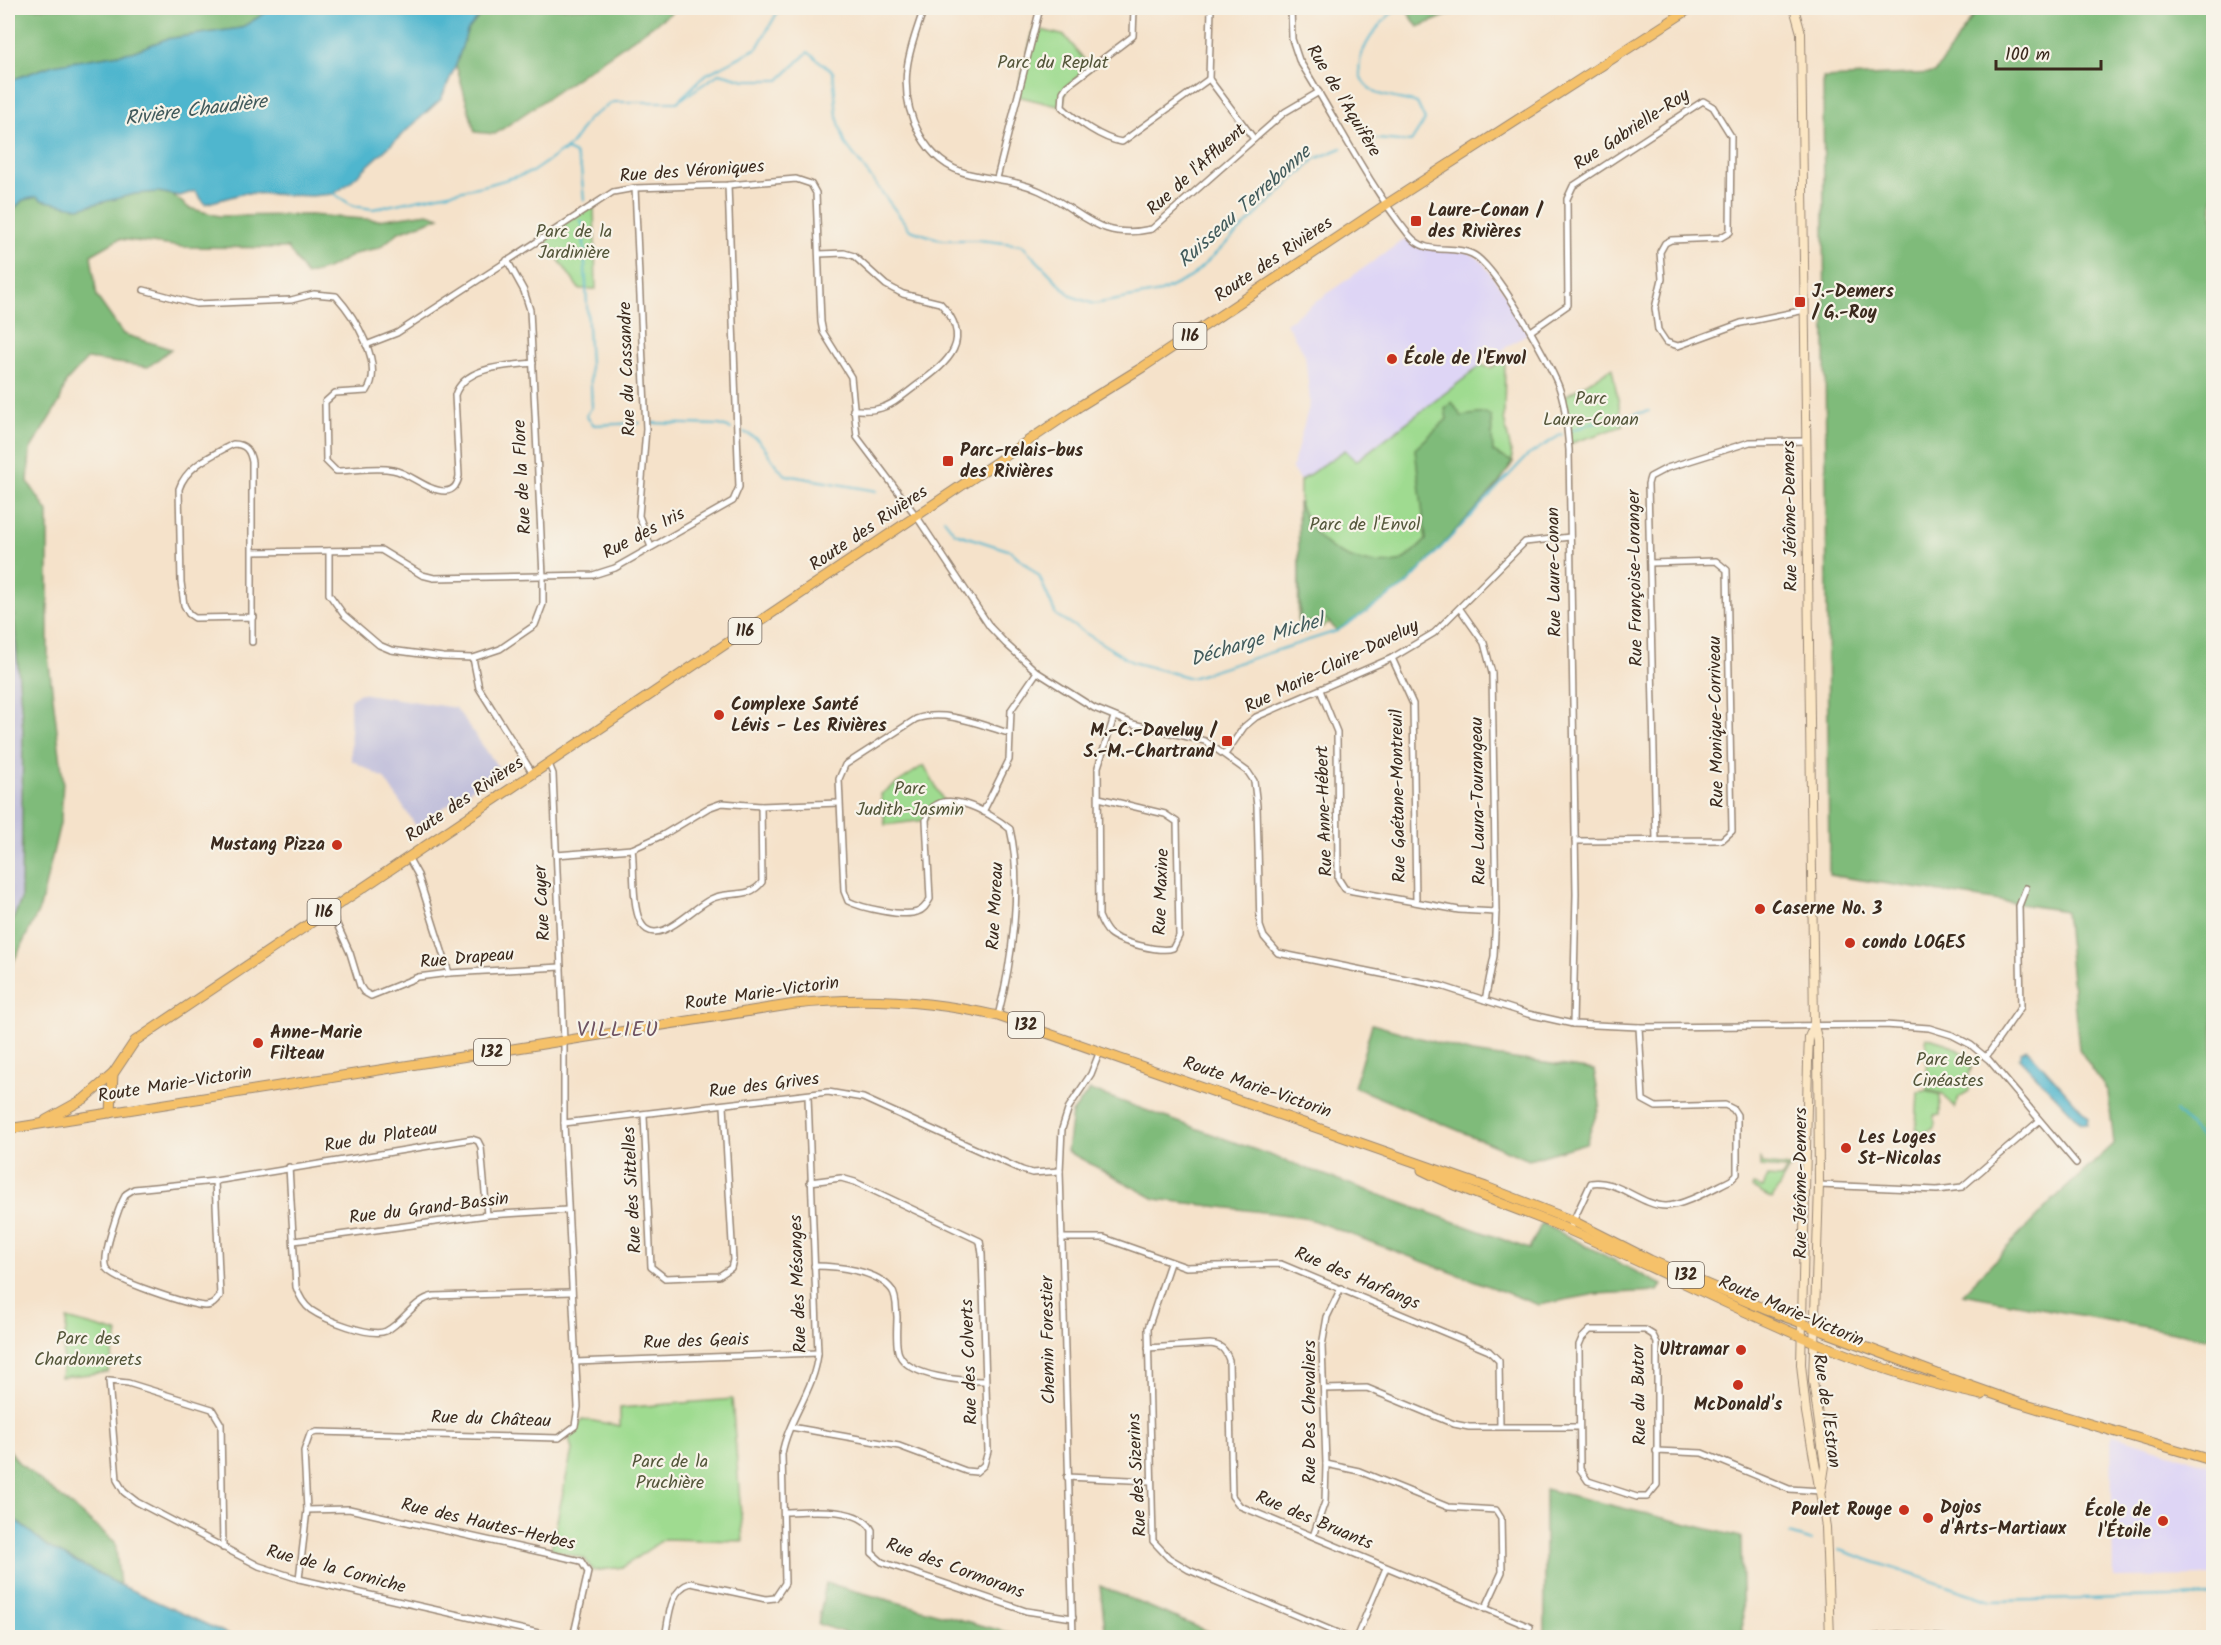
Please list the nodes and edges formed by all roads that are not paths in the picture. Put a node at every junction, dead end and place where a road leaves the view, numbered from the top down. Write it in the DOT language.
graph roads {
  1 [pos="924,8"];
  2 [pos="1040,8"];
  3 [pos="1134,8"];
  4 [pos="1211,8"];
  5 [pos="1291,8"];
  6 [pos="1691,8"];
  7 [pos="1794,8"];
  8 [pos="1209,79"];
  9 [pos="1319,92"];
  10 [pos="1254,139"];
  11 [pos="997,178"];
  12 [pos="728,185"];
  13 [pos="635,188"];
  14 [pos="1387,204"];
  15 [pos="819,254"];
  16 [pos="507,260"];
  17 [pos="144,290"];
  18 [pos="1805,310"];
  19 [pos="1531,332"];
  20 [pos="366,345"];
  21 [pos="533,363"];
  22 [pos="853,410"];
  23 [pos="1806,441"];
  24 [pos="917,517"];
  25 [pos="1570,537"];
  26 [pos="651,547"];
  27 [pos="329,551"];
  28 [pos="253,552"];
  29 [pos="1650,563"];
  30 [pos="543,576"];
  31 [pos="1460,609"];
  32 [pos="254,617"];
  33 [pos="252,642"];
  34 [pos="473,658"];
  35 [pos="1392,658"];
  36 [pos="1037,672"];
  37 [pos="1320,690"];
  38 [pos="1114,717"];
  39 [pos="1010,733"];
  40 [pos="1226,753"];
  41 [pos="549,764"];
  42 [pos="533,774"];
  43 [pos="1099,798"];
  44 [pos="839,803"];
  45 [pos="761,806"];
  46 [pos="982,812"];
  47 [pos="1575,841"];
  48 [pos="1656,841"];
  49 [pos="632,849"];
  50 [pos="556,855"];
  51 [pos="408,858"];
  52 [pos="2026,888"];
  53 [pos="1416,901"];
  54 [pos="330,908"];
  55 [pos="1496,912"];
  56 [pos="561,967"];
  57 [pos="449,973"];
  58 [pos="1485,1000"];
  59 [pos="998,1016"];
  60 [pos="1573,1024"];
  61 [pos="1814,1026"];
  62 [pos="1639,1027"];
  63 [pos="564,1042"];
  64 [pos="1100,1051"];
  65 [pos="1986,1057"];
  66 [pos="112,1074"];
  67 [pos="807,1096"];
  68 [pos="724,1106"];
  69 [pos="111,1113"];
  70 [pos="644,1116"];
  71 [pos="2039,1121"];
  72 [pos="564,1123"];
  73 [pos="38,1124"];
  74 [pos="8,1129"];
  75 [pos="2076,1163"];
  76 [pos="289,1167"];
  77 [pos="1060,1171"];
  78 [pos="215,1181"];
  79 [pos="810,1182"];
  80 [pos="1819,1185"];
  81 [pos="567,1210"];
  82 [pos="487,1215"];
  83 [pos="1571,1225"];
  84 [pos="1062,1238"];
  85 [pos="294,1241"];
  86 [pos="1170,1263"];
  87 [pos="814,1266"];
  88 [pos="1341,1288"];
  89 [pos="571,1292"];
  90 [pos="1802,1324"];
  91 [pos="1815,1329"];
  92 [pos="1801,1336"];
  93 [pos="1814,1341"];
  94 [pos="1148,1348"];
  95 [pos="818,1353"];
  96 [pos="575,1362"];
  97 [pos="985,1381"];
  98 [pos="1324,1389"];
  99 [pos="2016,1402"];
  100 [pos="791,1426"];
  101 [pos="1500,1426"];
  102 [pos="1579,1427"];
  103 [pos="1656,1451"];
  104 [pos="2214,1461"];
  105 [pos="1326,1464"];
  106 [pos="1067,1477"];
  107 [pos="1151,1481"];
  108 [pos="1821,1491"];
  109 [pos="307,1510"];
  110 [pos="786,1512"];
  111 [pos="1313,1536"];
  112 [pos="223,1548"];
  113 [pos="1386,1568"];
  114 [pos="299,1578"];
  115 [pos="1485,1609"];
  116 [pos="1073,1618"];
  117 [pos="1530,1627"];
  118 [pos="561,1638"];
  119 [pos="573,1638"];
  120 [pos="665,1638"];
  121 [pos="1073,1638"];
  122 [pos="1349,1638"];
  123 [pos="1356,1638"];
  124 [pos="1830,1638"];
  125 [pos="1863,1638"];
  126 [pos="1947,1638"];
  1 -- 11 [label="street, Rue de l'Affluent"];
  2 -- 11 [label="street"];
  3 -- 8 [label="street"];
  4 -- 8 [label="street"];
  5 -- 9 [label="street, Rue de l'Aquifère"];
  6 -- 14 [label="main road, Route des Rivières / 116"];
  7 -- 18 [label="street, Rue Jérôme-Demers"];
  8 -- 10 [label="street"];
  9 -- 10 [label="street, Rue de l'Affluent"];
  9 -- 14 [label="street, Rue de l'Aquifère"];
  10 -- 11 [label="street, Rue de l'Affluent"];
  12 -- 13 [label="street, Rue des Véroniques"];
  12 -- 15 [label="street, Rue des Véroniques"];
  12 -- 26 [label="street, Rue des Iris"];
  13 -- 16 [label="street, Rue des Véroniques"];
  13 -- 26 [label="street, Rue du Cassandre"];
  14 -- 19 [label="street, Rue Laure-Conan"];
  14 -- 24 [label="main road, Route des Rivières / 116"];
  15 -- 22 [label="street"];
  15 -- 22 [label="street"];
  16 -- 20 [label="street, Rue des Véroniques"];
  16 -- 21 [label="street, Rue de la Flore"];
  17 -- 20 [label="street"];
  18 -- 19 [label="street, Rue Gabrielle-Roy"];
  18 -- 23 [label="street, Rue Jérôme-Demers"];
  19 -- 25 [label="street, Rue Laure-Conan"];
  20 -- 21 [label="street"];
  21 -- 30 [label="street, Rue de la Flore"];
  22 -- 24 [label="street"];
  23 -- 29 [label="street, Rue Françoise-Loranger"];
  23 -- 61 [label="street, Rue Jérôme-Demers"];
  24 -- 36 [label="street"];
  24 -- 41 [label="main road, Route des Rivières / 116"];
  25 -- 31 [label="street, Rue Marie-Claire-Daveluy"];
  25 -- 47 [label="street, Rue Laure-Conan"];
  26 -- 30 [label="street, Rue des Iris"];
  27 -- 28 [label="street, Rue des Iris"];
  27 -- 30 [label="street, Rue des Iris"];
  27 -- 34 [label="street, Rue de la Flore"];
  28 -- 32 [label="street"];
  28 -- 32 [label="street"];
  29 -- 48 [label="street, Rue Françoise-Loranger"];
  29 -- 48 [label="street, Rue Monique-Corriveau"];
  30 -- 34 [label="street, Rue de la Flore"];
  31 -- 35 [label="street, Rue Marie-Claire-Daveluy"];
  31 -- 55 [label="street, Rue Laura-Tourangeau"];
  32 -- 33 [label="street"];
  34 -- 42 [label="street"];
  35 -- 37 [label="street, Rue Marie-Claire-Daveluy"];
  35 -- 53 [label="street, Rue Gaétane-Montreuil"];
  36 -- 38 [label="street"];
  36 -- 39 [label="street"];
  37 -- 40 [label="street, Rue Marie-Claire-Daveluy"];
  37 -- 53 [label="street, Rue Anne-Hébert"];
  38 -- 40 [label="street"];
  38 -- 43 [label="street, Rue Maxine"];
  39 -- 44 [label="street"];
  39 -- 46 [label="street"];
  40 -- 58 [label="street"];
  41 -- 42 [label="main road, Route des Rivières / 116"];
  41 -- 50 [label="street, Rue Cayer"];
  42 -- 51 [label="main road, Route des Rivières / 116"];
  43 -- 43 [label="street, Rue Maxine"];
  44 -- 45 [label="street"];
  44 -- 46 [label="street"];
  45 -- 49 [label="street"];
  45 -- 49 [label="street"];
  46 -- 59 [label="street, Rue Moreau"];
  47 -- 48 [label="street, Rue Monique-Corriveau"];
  47 -- 60 [label="street, Rue Laure-Conan"];
  49 -- 50 [label="street"];
  50 -- 56 [label="street, Rue Cayer"];
  51 -- 54 [label="main road, Route des Rivières / 116"];
  51 -- 57 [label="street"];
  52 -- 65 [label="street"];
  53 -- 55 [label="street, Rue Anne-Hébert"];
  54 -- 57 [label="street, Rue Drapeau"];
  54 -- 66 [label="main road, Route des Rivières / 116"];
  55 -- 58 [label="street, Rue Laura-Tourangeau"];
  56 -- 57 [label="street, Rue Drapeau"];
  56 -- 63 [label="street, Rue Cayer"];
  58 -- 60 [label="street"];
  59 -- 63 [label="main road, Route Marie-Victorin / 132"];
  59 -- 64 [label="main road, Route Marie-Victorin / 132"];
  60 -- 62 [label="street"];
  61 -- 62 [label="street"];
  61 -- 65 [label="street"];
  61 -- 80 [label="street, Rue Jérôme-Demers"];
  61 -- 90 [label="street, Rue Jérôme-Demers"];
  62 -- 83 [label="street"];
  63 -- 69 [label="main road, Route Marie-Victorin / 132"];
  63 -- 72 [label="street, Rue du Château"];
  64 -- 77 [label="street, Chemin Forestier"];
  64 -- 83 [label="main road, Route Marie-Victorin / 132"];
  65 -- 71 [label="street"];
  66 -- 69 [label="main road"];
  66 -- 73 [label="main road, Route des Rivières"];
  67 -- 68 [label="street, Rue des Grives"];
  67 -- 77 [label="street, Rue des Grives"];
  67 -- 79 [label="street, Rue des Mésanges"];
  68 -- 70 [label="street, Rue des Grives"];
  68 -- 70 [label="street, Rue des Sittelles"];
  69 -- 73 [label="main road, Route Marie-Victorin / 132"];
  70 -- 72 [label="street, Rue des Grives"];
  71 -- 75 [label="street"];
  71 -- 80 [label="street"];
  72 -- 81 [label="street, Rue du Château"];
  73 -- 74 [label="main road, Route Marie-Victorin / 132"];
  76 -- 78 [label="street, Rue du Plateau"];
  76 -- 82 [label="street, Rue du Plateau"];
  76 -- 85 [label="street"];
  77 -- 84 [label="street, Chemin Forestier"];
  78 -- 78 [label="street, Rue du Plateau"];
  79 -- 87 [label="street, Rue des Mésanges"];
  79 -- 97 [label="street, Rue des Colverts"];
  80 -- 91 [label="street, Rue Jérôme-Demers"];
  81 -- 82 [label="street, Rue du Grand-Bassin"];
  81 -- 89 [label="street, Rue du Château"];
  82 -- 85 [label="street, Rue du Grand-Bassin"];
  83 -- 90 [label="main road, Route Marie-Victorin / 132"];
  83 -- 92 [label="main road, Route Marie-Victorin / 132"];
  84 -- 86 [label="street, Rue des Harfangs"];
  84 -- 106 [label="street, Chemin Forestier"];
  85 -- 89 [label="street"];
  86 -- 88 [label="street, Rue des Harfangs"];
  86 -- 94 [label="street, Rue des Sizerins"];
  87 -- 95 [label="street, Rue des Mésanges"];
  87 -- 97 [label="street"];
  88 -- 98 [label="street, Rue Des Chevaliers"];
  88 -- 101 [label="street, Rue des Harfangs"];
  89 -- 96 [label="street, Rue du Château"];
  90 -- 91 [label="main road, Route Marie-Victorin / 132"];
  90 -- 92 [label="street, Rue Jérôme-Demers"];
  91 -- 93 [label="street, Rue Jérôme-Demers"];
  91 -- 99 [label="main road, Route Marie-Victorin / 132"];
  92 -- 93 [label="main road, Route Marie-Victorin / 132"];
  92 -- 108 [label="street, Rue de l'Estran"];
  93 -- 99 [label="main road, Route Marie-Victorin / 132"];
  93 -- 108 [label="street, Rue de l'Estran"];
  94 -- 107 [label="street, Rue des Sizerins"];
  94 -- 111 [label="street, Rue des Bruants"];
  95 -- 96 [label="street, Rue des Geais"];
  95 -- 100 [label="street, Rue des Mésanges"];
  96 -- 109 [label="street, Rue du Château"];
  97 -- 100 [label="street, Rue des Colverts"];
  98 -- 101 [label="street"];
  98 -- 105 [label="street, Rue Des Chevaliers"];
  99 -- 104 [label="main road, Route Marie-Victorin / 132"];
  100 -- 110 [label="street, Rue des Mésanges"];
  101 -- 102 [label="street"];
  102 -- 103 [label="street, Rue du Butor"];
  102 -- 103 [label="street, Rue du Butor"];
  103 -- 108 [label="street"];
  105 -- 111 [label="street, Rue Des Chevaliers"];
  105 -- 115 [label="street"];
  106 -- 107 [label="street"];
  106 -- 116 [label="street, Chemin Forestier"];
  107 -- 122 [label="street, Rue des Sizerins"];
  108 -- 124 [label="street, Rue de l'Estran"];
  109 -- 114 [label="street, Rue du Château"];
  109 -- 119 [label="street, Rue des Hautes-Herbes"];
  110 -- 116 [label="street, Rue des Cormorans"];
  110 -- 120 [label="street, Rue des Mésanges"];
  111 -- 113 [label="street, Rue des Bruants"];
  112 -- 112 [label="street, Rue de la Corniche"];
  112 -- 114 [label="street, Rue de la Corniche"];
  113 -- 115 [label="street, Rue des Bruants"];
  113 -- 123 [label="street"];
  114 -- 118 [label="street, Rue de la Corniche"];
  115 -- 117 [label="street, Rue des Bruants"];
  116 -- 121 [label="street, Chemin Forestier"];
  125 -- 126 [label="street"];
}
